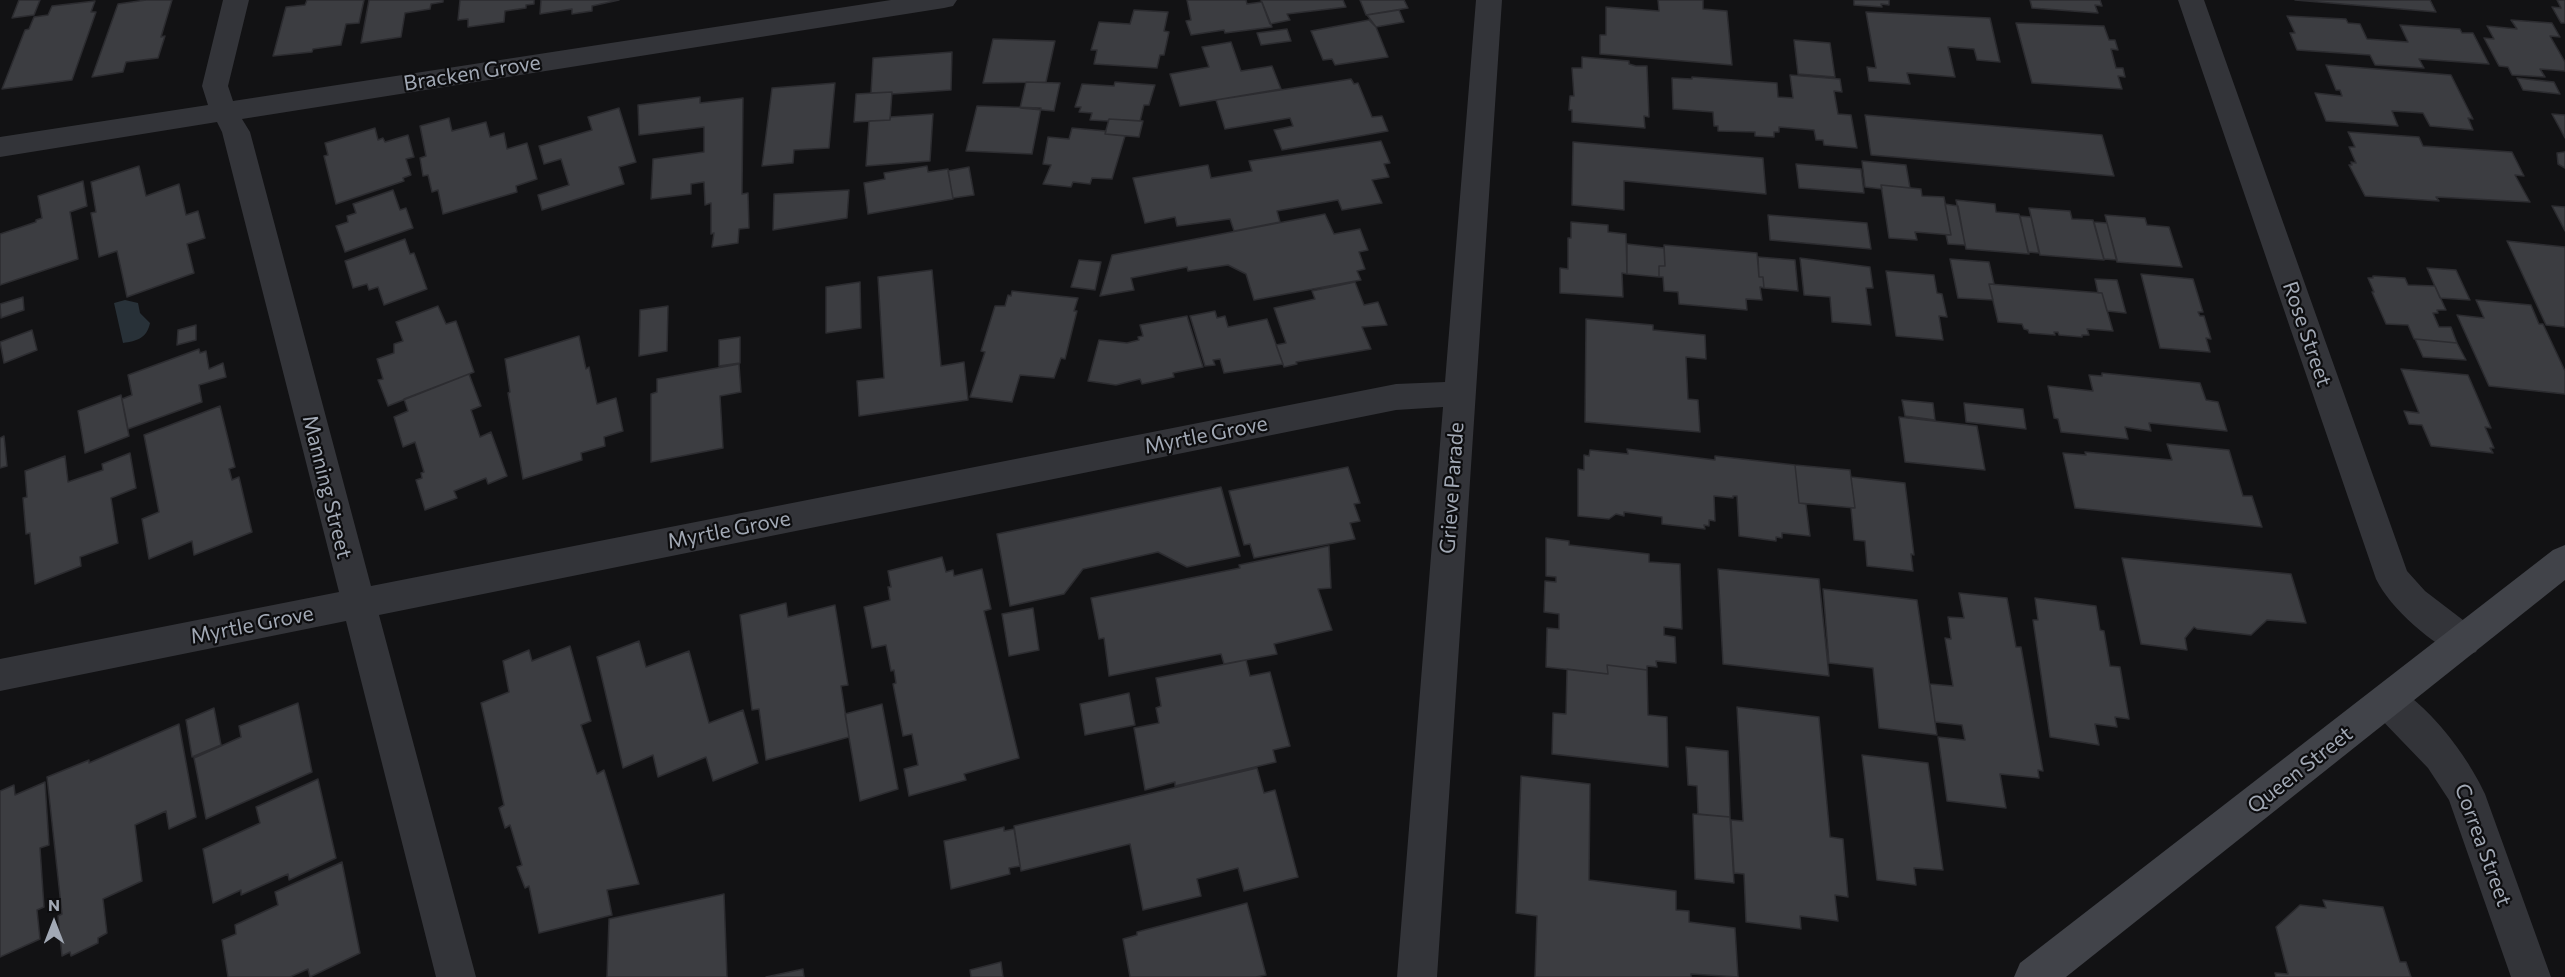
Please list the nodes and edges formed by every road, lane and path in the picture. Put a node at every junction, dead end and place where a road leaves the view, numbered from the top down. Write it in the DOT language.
graph roads {
  1 [pos="236,0"];
  2 [pos="944,0"];
  3 [pos="1489,0"];
  4 [pos="2191,0"];
  5 [pos="227,112"];
  6 [pos="0,147"];
  7 [pos="1459,394"];
  8 [pos="2565,560"];
  9 [pos="357,604"];
  10 [pos="2463,641"];
  11 [pos="0,675"];
  12 [pos="2388,701"];
  13 [pos="456,977"];
  14 [pos="1417,977"];
  15 [pos="2034,977"];
  16 [pos="2531,977"];
  1 -- 5 [label="street, Manning Street"];
  2 -- 5 [label="street, Bracken Grove"];
  3 -- 7 [label="street, Grieve Parade"];
  4 -- 10 [label="street, Rose Street"];
  5 -- 6 [label="street, Bracken Grove"];
  5 -- 9 [label="street, Manning Street"];
  7 -- 9 [label="street, Myrtle Grove"];
  7 -- 14 [label="street, Grieve Parade"];
  8 -- 10 [label="main road, Queen Street"];
  9 -- 11 [label="street, Myrtle Grove"];
  9 -- 13 [label="street, Manning Street"];
  10 -- 12 [label="main road, Queen Street"];
  12 -- 15 [label="main road, Queen Street"];
  12 -- 16 [label="street, Correa Street"];
}
